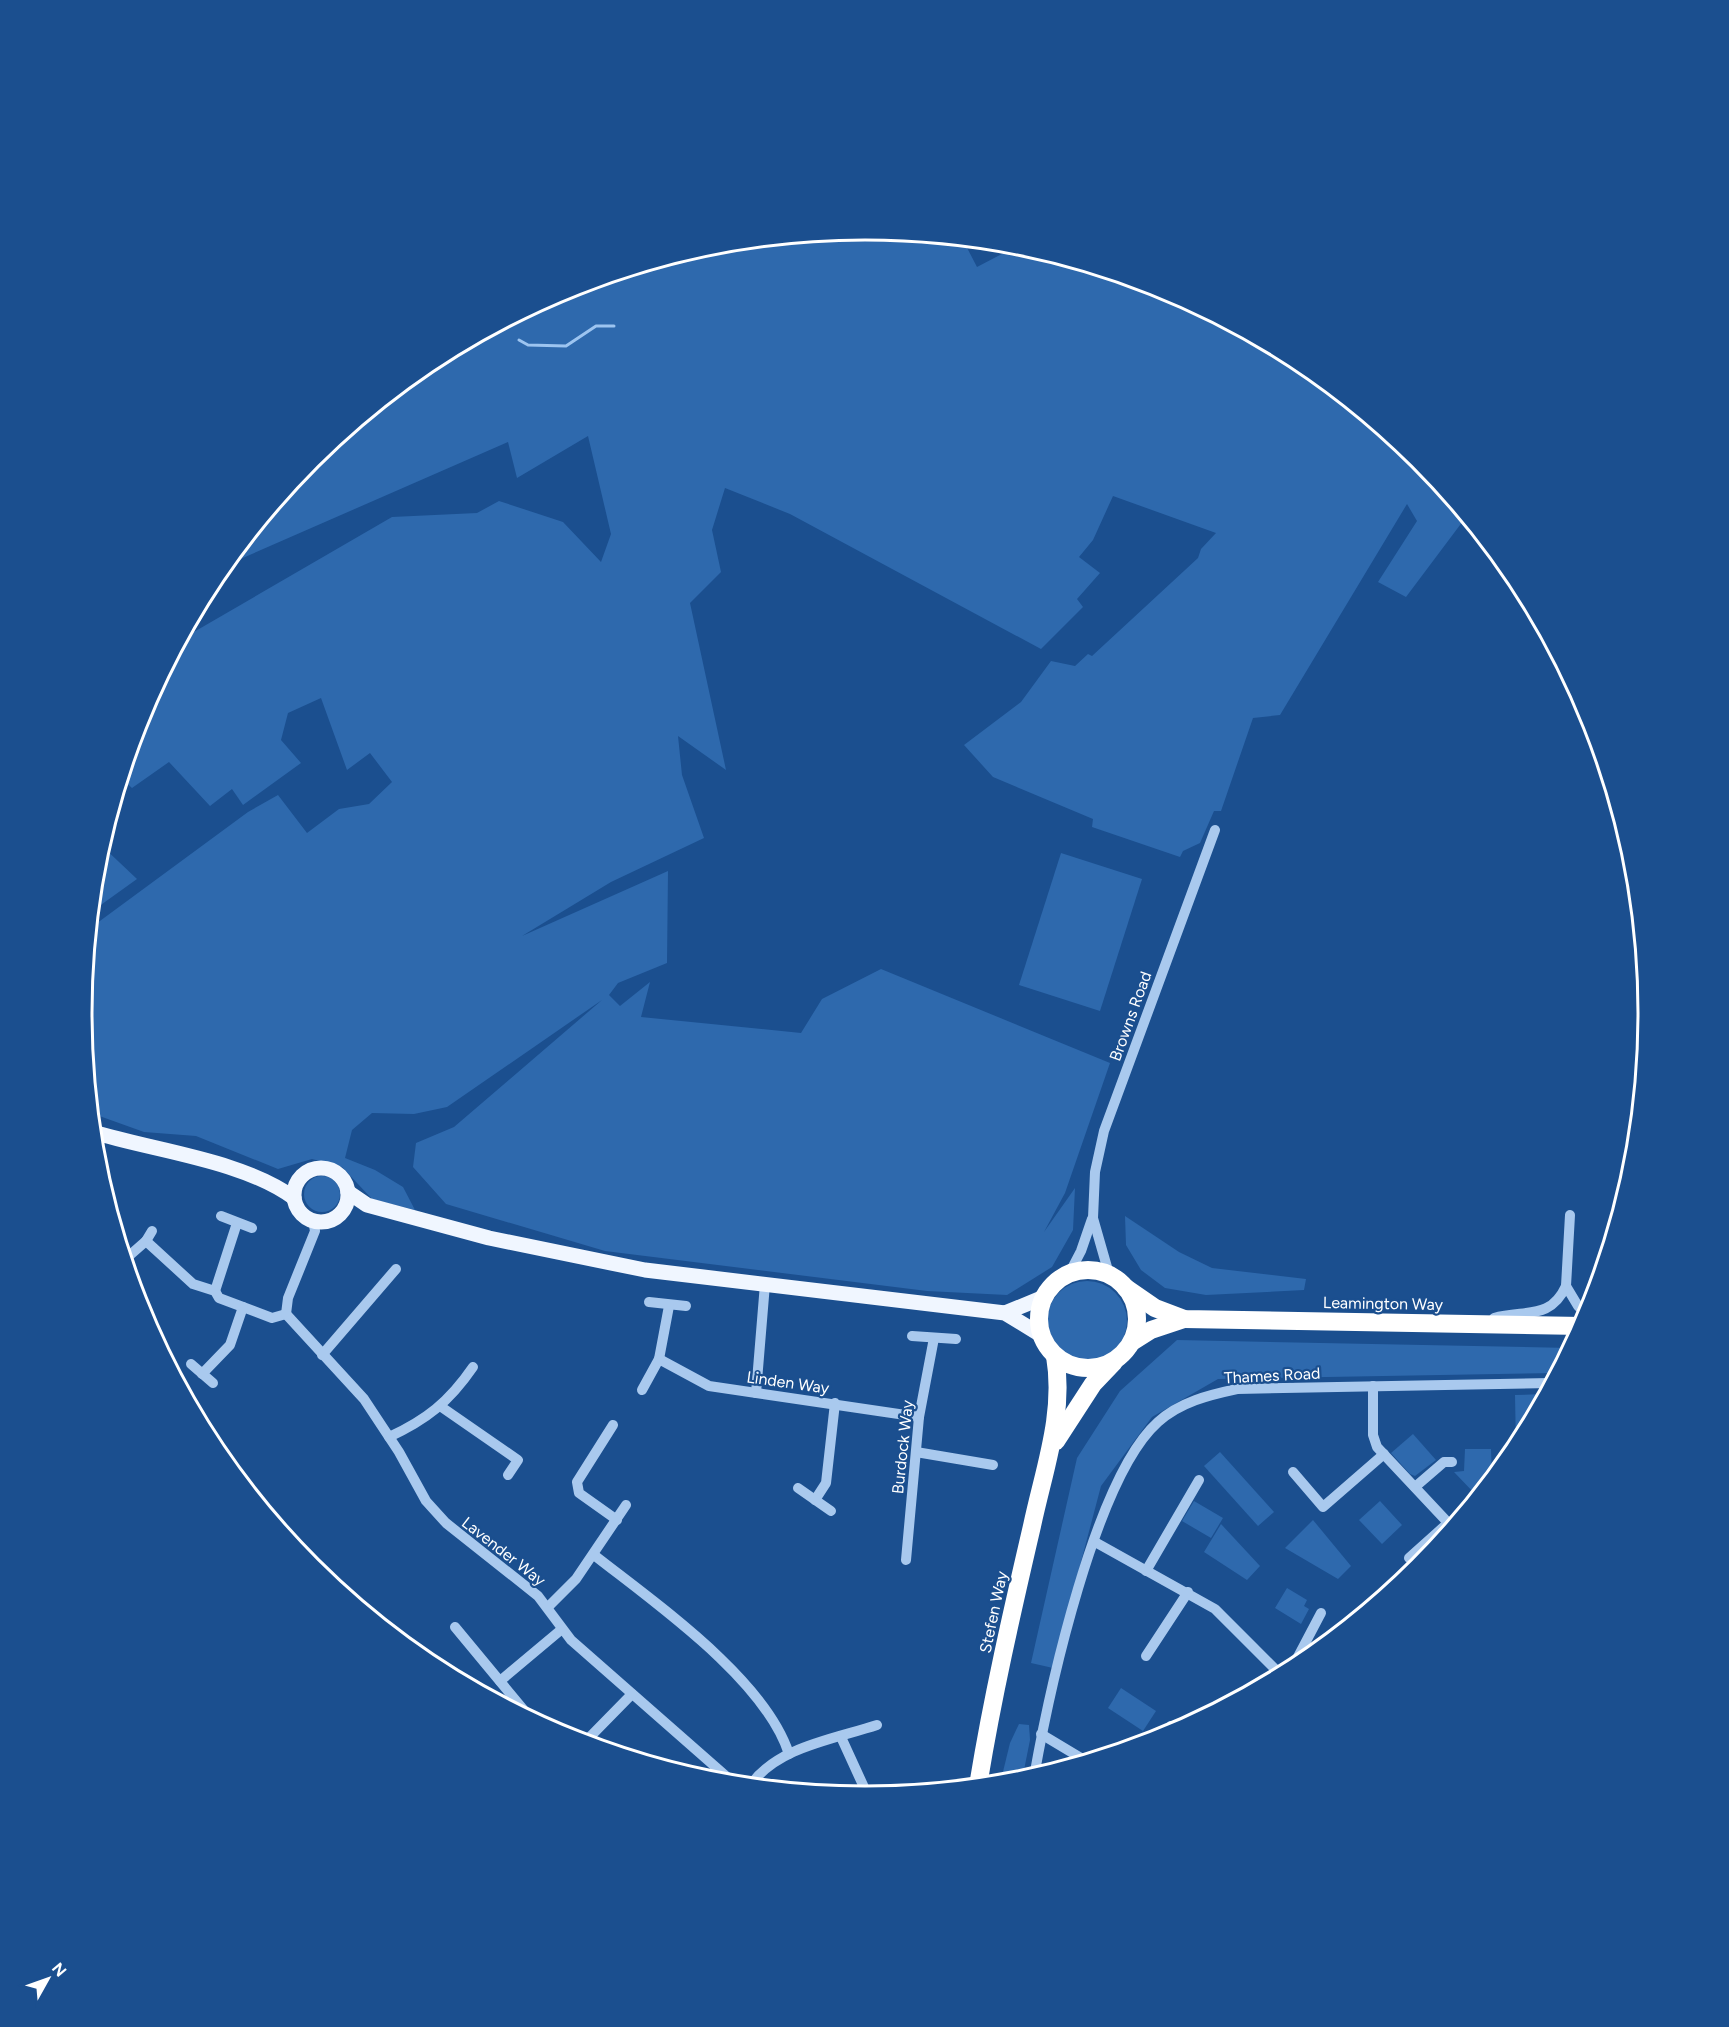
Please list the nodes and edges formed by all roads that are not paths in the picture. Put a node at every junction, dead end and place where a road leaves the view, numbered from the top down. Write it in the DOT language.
graph roads {
  1 [pos="1215,830"];
  2 [pos="101,1134"];
  3 [pos="299,1180"];
  4 [pos="272,1183"];
  5 [pos="348,1192"];
  6 [pos="294,1198"];
  7 [pos="367,1205"];
  8 [pos="344,1209"];
  9 [pos="1569,1215"];
  10 [pos="220,1216"];
  11 [pos="1093,1218"];
  12 [pos="237,1223"];
  13 [pos="316,1226"];
  14 [pos="252,1228"];
  15 [pos="130,1255"];
  16 [pos="388,1273"];
  17 [pos="1069,1274"];
  18 [pos="1109,1274"];
  19 [pos="765,1284"];
  20 [pos="1566,1286"];
  21 [pos="1126,1288"];
  22 [pos="215,1291"];
  23 [pos="1044,1297"];
  24 [pos="649,1302"];
  25 [pos="669,1306"];
  26 [pos="686,1306"];
  27 [pos="243,1307"];
  28 [pos="1580,1307"];
  29 [pos="1005,1313"];
  30 [pos="286,1314"];
  31 [pos="1184,1319"];
  32 [pos="1474,1324"];
  33 [pos="1571,1326"];
  34 [pos="1041,1335"];
  35 [pos="912,1336"];
  36 [pos="934,1338"];
  37 [pos="956,1339"];
  38 [pos="1132,1342"];
  39 [pos="322,1355"];
  40 [pos="1055,1356"];
  41 [pos="659,1359"];
  42 [pos="1117,1359"];
  43 [pos="191,1364"];
  44 [pos="473,1367"];
  45 [pos="202,1374"];
  46 [pos="213,1383"];
  47 [pos="1543,1383"];
  48 [pos="1373,1386"];
  49 [pos="642,1390"];
  50 [pos="756,1393"];
  51 [pos="835,1403"];
  52 [pos="440,1406"];
  53 [pos="919,1417"];
  54 [pos="613,1425"];
  55 [pos="389,1437"];
  56 [pos="1052,1448"];
  57 [pos="915,1452"];
  58 [pos="1384,1454"];
  59 [pos="1452,1462"];
  60 [pos="993,1465"];
  61 [pos="1293,1472"];
  62 [pos="508,1475"];
  63 [pos="1199,1480"];
  64 [pos="1415,1487"];
  65 [pos="798,1488"];
  66 [pos="815,1500"];
  67 [pos="626,1505"];
  68 [pos="831,1511"];
  69 [pos="617,1520"];
  70 [pos="1447,1522"];
  71 [pos="1095,1542"];
  72 [pos="1427,1543"];
  73 [pos="594,1555"];
  74 [pos="1408,1558"];
  75 [pos="906,1560"];
  76 [pos="1146,1571"];
  77 [pos="1188,1592"];
  78 [pos="548,1607"];
  79 [pos="1322,1613"];
  80 [pos="455,1627"];
  81 [pos="562,1629"];
  82 [pos="1301,1651"];
  83 [pos="1146,1656"];
  84 [pos="1274,1668"];
  85 [pos="500,1681"];
  86 [pos="632,1694"];
  87 [pos="520,1705"];
  88 [pos="877,1725"];
  89 [pos="1041,1734"];
  90 [pos="591,1736"];
  91 [pos="841,1737"];
  92 [pos="789,1754"];
  93 [pos="1078,1756"];
  94 [pos="1036,1767"];
  95 [pos="718,1770"];
  96 [pos="716,1772"];
  97 [pos="722,1773"];
  98 [pos="980,1778"];
  99 [pos="756,1779"];
  100 [pos="863,1786"];
  1 -- 11 [label="street, Browns Road"];
  2 -- 4 [label="main road"];
  3 -- 4 [label="main road"];
  3 -- 5 [label="main road"];
  3 -- 6 [label="main road"];
  4 -- 6 [label="main road"];
  5 -- 7 [label="main road"];
  5 -- 8 [label="main road"];
  6 -- 13 [label="main road"];
  7 -- 8 [label="main road"];
  7 -- 19 [label="main road"];
  8 -- 13 [label="main road"];
  9 -- 20 [label="street"];
  10 -- 12 [label="street"];
  11 -- 17 [label="street, Browns Road"];
  11 -- 18 [label="street, Browns Road"];
  12 -- 14 [label="street"];
  12 -- 22 [label="street"];
  13 -- 30 [label="street"];
  15 -- 22 [label="street"];
  16 -- 39 [label="street"];
  17 -- 18 [label="highway"];
  17 -- 23 [label="highway"];
  18 -- 21 [label="highway"];
  19 -- 29 [label="main road"];
  19 -- 50 [label="street"];
  20 -- 28 [label="street"];
  20 -- 32 [label="street"];
  21 -- 31 [label="highway, Leamington Way"];
  21 -- 38 [label="highway"];
  22 -- 27 [label="street"];
  23 -- 29 [label="main road"];
  23 -- 34 [label="highway"];
  24 -- 25 [label="street"];
  25 -- 26 [label="street"];
  25 -- 41 [label="street"];
  27 -- 30 [label="street"];
  27 -- 45 [label="street"];
  29 -- 34 [label="main road"];
  30 -- 39 [label="street, Lavender Way"];
  31 -- 32 [label="highway, Leamington Way"];
  31 -- 38 [label="highway, Leamington Way"];
  32 -- 33 [label="highway, Leamington Way"];
  34 -- 40 [label="highway"];
  35 -- 36 [label="street"];
  36 -- 37 [label="street"];
  36 -- 53 [label="street, Burdock Way"];
  38 -- 42 [label="highway"];
  39 -- 55 [label="street, Lavender Way"];
  40 -- 42 [label="highway"];
  40 -- 56 [label="highway"];
  41 -- 49 [label="street"];
  41 -- 50 [label="street, Linden Way"];
  42 -- 56 [label="highway"];
  43 -- 45 [label="street"];
  44 -- 52 [label="street"];
  45 -- 46 [label="street"];
  47 -- 48 [label="street, Thames Road"];
  48 -- 58 [label="street"];
  48 -- 71 [label="street, Thames Road"];
  50 -- 51 [label="street, Linden Way"];
  51 -- 53 [label="street, Linden Way"];
  51 -- 66 [label="street"];
  52 -- 55 [label="street"];
  52 -- 62 [label="street"];
  53 -- 57 [label="street, Burdock Way"];
  54 -- 69 [label="street"];
  55 -- 78 [label="street, Lavender Way"];
  56 -- 98 [label="highway, Stefen Way"];
  57 -- 60 [label="street"];
  57 -- 75 [label="street, Burdock Way"];
  58 -- 61 [label="street"];
  58 -- 64 [label="street"];
  59 -- 64 [label="street"];
  63 -- 76 [label="street"];
  64 -- 70 [label="street"];
  65 -- 66 [label="street"];
  66 -- 68 [label="street"];
  67 -- 69 [label="street"];
  69 -- 73 [label="street"];
  71 -- 76 [label="street"];
  71 -- 89 [label="street, Thames Road"];
  72 -- 74 [label="street"];
  73 -- 78 [label="street"];
  73 -- 92 [label="street"];
  76 -- 77 [label="street"];
  77 -- 83 [label="street"];
  77 -- 84 [label="street"];
  78 -- 81 [label="street, Lavender Way"];
  79 -- 82 [label="street"];
  80 -- 85 [label="street"];
  81 -- 85 [label="street"];
  81 -- 86 [label="street, Lavender Way"];
  85 -- 87 [label="street"];
  86 -- 90 [label="street"];
  86 -- 95 [label="street, Lavender Way"];
  88 -- 91 [label="street"];
  89 -- 93 [label="street"];
  89 -- 94 [label="street, Thames Road"];
  91 -- 92 [label="street"];
  91 -- 100 [label="street"];
  92 -- 99 [label="street"];
  95 -- 96 [label="street"];
  95 -- 97 [label="street, Lavender Way"];
}
